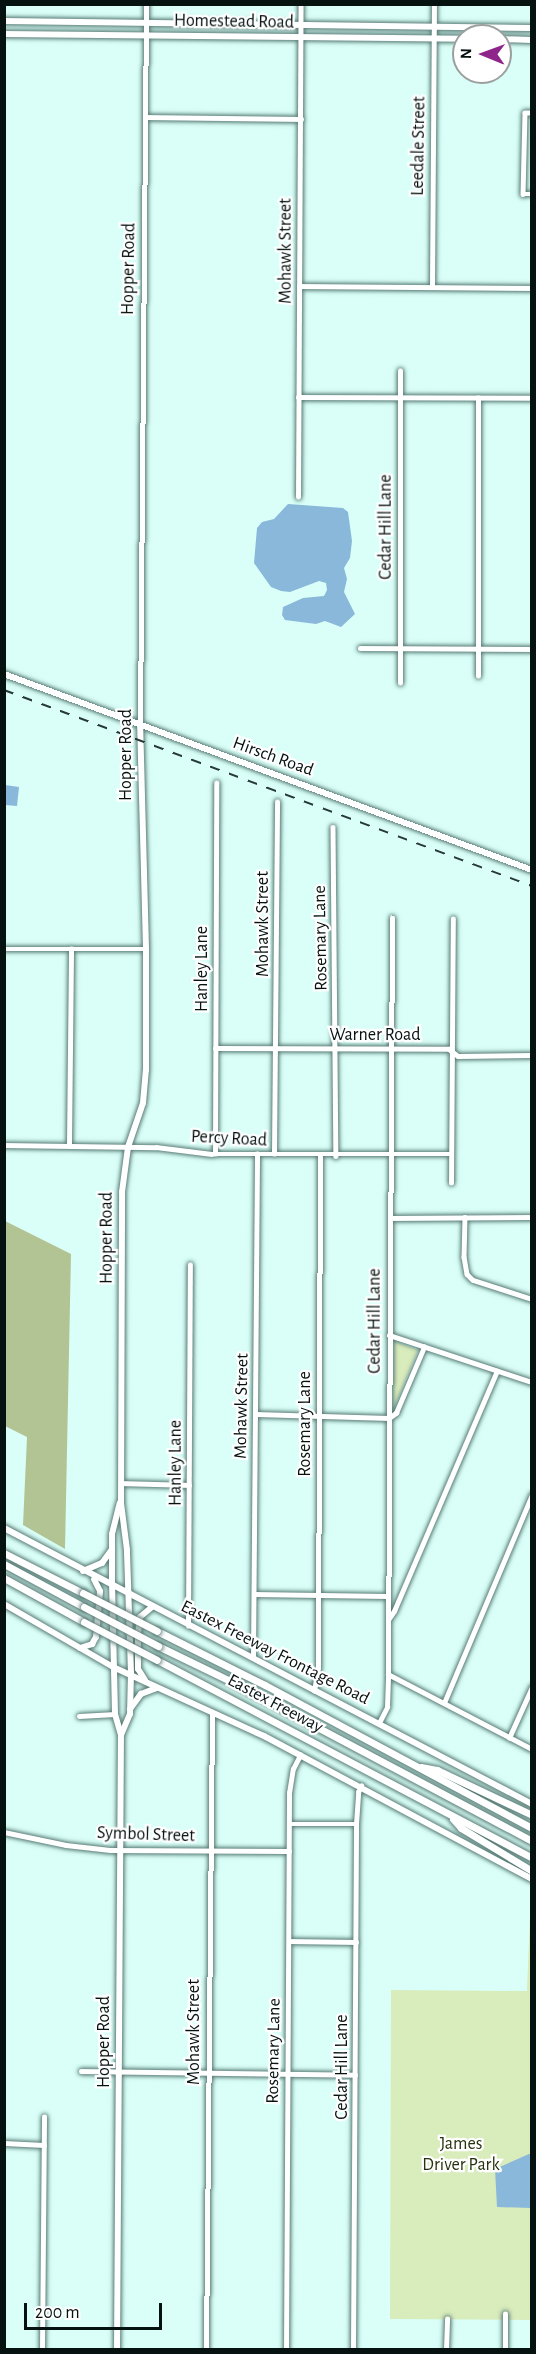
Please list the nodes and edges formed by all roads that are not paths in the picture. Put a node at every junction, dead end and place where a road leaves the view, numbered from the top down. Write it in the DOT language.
graph roads {
  1 [pos="146,4"];
  2 [pos="301,4"];
  3 [pos="434,4"];
  4 [pos="4,21"];
  5 [pos="54,22"];
  6 [pos="146,24"];
  7 [pos="230,25"];
  8 [pos="301,26"];
  9 [pos="364,26"];
  10 [pos="434,26"];
  11 [pos="531,28"];
  12 [pos="4,34"];
  13 [pos="55,35"];
  14 [pos="146,36"];
  15 [pos="230,37"];
  16 [pos="301,37"];
  17 [pos="363,38"];
  18 [pos="434,38"];
  19 [pos="452,39"];
  20 [pos="512,39"];
  21 [pos="531,40"];
  22 [pos="531,113"];
  23 [pos="145,117"];
  24 [pos="301,119"];
  25 [pos="531,194"];
  26 [pos="299,286"];
  27 [pos="432,287"];
  28 [pos="531,288"];
  29 [pos="400,371"];
  30 [pos="298,397"];
  31 [pos="399,397"];
  32 [pos="478,398"];
  33 [pos="531,398"];
  34 [pos="298,497"];
  35 [pos="360,648"];
  36 [pos="400,648"];
  37 [pos="477,650"];
  38 [pos="531,650"];
  39 [pos="4,674"];
  40 [pos="477,676"];
  41 [pos="400,683"];
  42 [pos="141,724"];
  43 [pos="216,783"];
  44 [pos="277,802"];
  45 [pos="333,827"];
  46 [pos="531,870"];
  47 [pos="392,918"];
  48 [pos="453,919"];
  49 [pos="4,949"];
  50 [pos="71,949"];
  51 [pos="146,950"];
  52 [pos="216,1048"];
  53 [pos="276,1048"];
  54 [pos="335,1049"];
  55 [pos="391,1049"];
  56 [pos="453,1052"];
  57 [pos="531,1055"];
  58 [pos="69,1144"];
  59 [pos="4,1145"];
  60 [pos="128,1147"];
  61 [pos="215,1154"];
  62 [pos="257,1154"];
  63 [pos="274,1154"];
  64 [pos="452,1154"];
  65 [pos="390,1155"];
  66 [pos="321,1156"];
  67 [pos="336,1156"];
  68 [pos="451,1183"];
  69 [pos="465,1217"];
  70 [pos="531,1217"];
  71 [pos="390,1218"];
  72 [pos="190,1265"];
  73 [pos="531,1299"];
  74 [pos="389,1335"];
  75 [pos="424,1347"];
  76 [pos="497,1371"];
  77 [pos="531,1382"];
  78 [pos="256,1414"];
  79 [pos="318,1415"];
  80 [pos="389,1418"];
  81 [pos="121,1483"];
  82 [pos="189,1485"];
  83 [pos="531,1495"];
  84 [pos="121,1503"];
  85 [pos="4,1528"];
  86 [pos="112,1548"];
  87 [pos="4,1553"];
  88 [pos="4,1564"];
  89 [pos="83,1571"];
  90 [pos="92,1576"];
  91 [pos="4,1578"];
  92 [pos="112,1586"];
  93 [pos="254,1594"];
  94 [pos="128,1595"];
  95 [pos="318,1596"];
  96 [pos="387,1596"];
  97 [pos="4,1604"];
  98 [pos="152,1607"];
  99 [pos="388,1620"];
  100 [pos="188,1626"];
  101 [pos="80,1648"];
  102 [pos="254,1657"];
  103 [pos="113,1667"];
  104 [pos="131,1673"];
  105 [pos="388,1674"];
  106 [pos="148,1683"];
  107 [pos="531,1687"];
  108 [pos="157,1688"];
  109 [pos="314,1691"];
  110 [pos="444,1703"];
  111 [pos="130,1709"];
  112 [pos="115,1714"];
  113 [pos="212,1714"];
  114 [pos="79,1716"];
  115 [pos="379,1723"];
  116 [pos="121,1735"];
  117 [pos="509,1737"];
  118 [pos="531,1749"];
  119 [pos="300,1755"];
  120 [pos="415,1766"];
  121 [pos="360,1786"];
  122 [pos="531,1804"];
  123 [pos="450,1815"];
  124 [pos="531,1815"];
  125 [pos="289,1824"];
  126 [pos="357,1824"];
  127 [pos="531,1828"];
  128 [pos="4,1832"];
  129 [pos="531,1841"];
  130 [pos="120,1850"];
  131 [pos="209,1851"];
  132 [pos="289,1851"];
  133 [pos="531,1858"];
  134 [pos="531,1871"];
  135 [pos="531,1879"];
  136 [pos="289,1941"];
  137 [pos="356,1942"];
  138 [pos="81,2072"];
  139 [pos="119,2072"];
  140 [pos="207,2073"];
  141 [pos="287,2074"];
  142 [pos="355,2075"];
  143 [pos="44,2117"];
  144 [pos="4,2144"];
  145 [pos="44,2145"];
  146 [pos="505,2314"];
  147 [pos="447,2319"];
  148 [pos="42,2349"];
  149 [pos="117,2349"];
  150 [pos="206,2349"];
  151 [pos="286,2349"];
  152 [pos="353,2349"];
  153 [pos="446,2349"];
  154 [pos="505,2349"];
  1 -- 6 [label="street, Hopper Road"];
  2 -- 8 [label="street, Mohawk Street"];
  3 -- 10 [label="street, Leedale Street"];
  4 -- 5 [label="main road, Homestead Road"];
  5 -- 6 [label="main road, Homestead Road"];
  5 -- 13 [label="main road"];
  6 -- 7 [label="main road, Homestead Road"];
  6 -- 14 [label="street, Hopper Road"];
  7 -- 8 [label="main road, Homestead Road"];
  7 -- 15 [label="main road"];
  8 -- 9 [label="main road, Homestead Road"];
  8 -- 16 [label="street, Mohawk Street"];
  9 -- 10 [label="main road, Homestead Road"];
  9 -- 17 [label="main road"];
  10 -- 11 [label="main road, Homestead Road"];
  10 -- 18 [label="street, Leedale Street"];
  12 -- 13 [label="main road, Homestead Road"];
  13 -- 14 [label="main road, Homestead Road"];
  14 -- 15 [label="main road, Homestead Road"];
  14 -- 23 [label="street, Hopper Road"];
  15 -- 16 [label="main road, Homestead Road"];
  16 -- 17 [label="main road, Homestead Road"];
  16 -- 24 [label="street, Mohawk Street"];
  17 -- 18 [label="main road, Homestead Road"];
  18 -- 19 [label="main road, Homestead Road"];
  18 -- 27 [label="street, Leedale Street"];
  20 -- 21 [label="main road"];
  22 -- 25 [label="street"];
  23 -- 24 [label="street"];
  23 -- 42 [label="street, Hopper Road"];
  24 -- 26 [label="street, Mohawk Street"];
  26 -- 27 [label="street"];
  26 -- 30 [label="street, Mohawk Street"];
  27 -- 28 [label="street"];
  29 -- 31 [label="street, Cedar Hill Lane"];
  30 -- 31 [label="street"];
  30 -- 34 [label="street, Mohawk Street"];
  31 -- 32 [label="street"];
  31 -- 36 [label="street, Cedar Hill Lane"];
  32 -- 33 [label="street"];
  32 -- 37 [label="street"];
  35 -- 36 [label="street"];
  36 -- 37 [label="street"];
  36 -- 41 [label="street, Cedar Hill Lane"];
  37 -- 38 [label="street"];
  37 -- 40 [label="street"];
  39 -- 42 [label="main road, Hirsch Road"];
  42 -- 46 [label="main road, Hirsch Road"];
  42 -- 51 [label="main road, Hopper Road"];
  43 -- 52 [label="street, Hanley Lane"];
  44 -- 53 [label="street, Mohawk Street"];
  45 -- 54 [label="street, Rosemary Lane"];
  47 -- 55 [label="street, Cedar Hill Lane"];
  48 -- 56 [label="street"];
  49 -- 50 [label="street"];
  50 -- 51 [label="street"];
  50 -- 58 [label="street"];
  51 -- 60 [label="main road, Hopper Road"];
  52 -- 53 [label="street, Warner Road"];
  52 -- 61 [label="street, Hanley Lane"];
  53 -- 54 [label="street, Warner Road"];
  53 -- 63 [label="street, Mohawk Street"];
  54 -- 55 [label="street, Warner Road"];
  54 -- 67 [label="street, Rosemary Lane"];
  55 -- 56 [label="street, Warner Road"];
  55 -- 65 [label="street, Cedar Hill Lane"];
  56 -- 57 [label="street, Warner Road"];
  56 -- 64 [label="street"];
  58 -- 59 [label="street, Percy Road"];
  58 -- 60 [label="street, Percy Road"];
  60 -- 61 [label="street, Percy Road"];
  60 -- 81 [label="main road, Hopper Road"];
  61 -- 62 [label="street, Percy Road"];
  62 -- 63 [label="street, Percy Road"];
  62 -- 78 [label="street, Mohawk Street"];
  63 -- 66 [label="street, Percy Road"];
  64 -- 65 [label="street, Percy Road"];
  64 -- 68 [label="street"];
  65 -- 67 [label="street, Percy Road"];
  65 -- 71 [label="street, Cedar Hill Lane"];
  66 -- 67 [label="street, Percy Road"];
  66 -- 79 [label="street, Rosemary Lane"];
  69 -- 70 [label="street"];
  69 -- 71 [label="street"];
  69 -- 73 [label="street"];
  71 -- 74 [label="street, Cedar Hill Lane"];
  72 -- 82 [label="street, Hanley Lane"];
  74 -- 75 [label="street"];
  74 -- 80 [label="street, Cedar Hill Lane"];
  75 -- 76 [label="street"];
  75 -- 80 [label="street"];
  76 -- 77 [label="street"];
  76 -- 99 [label="street"];
  78 -- 79 [label="street"];
  78 -- 93 [label="street, Mohawk Street"];
  79 -- 80 [label="street"];
  79 -- 95 [label="street, Rosemary Lane"];
  80 -- 96 [label="street, Cedar Hill Lane"];
  81 -- 82 [label="street"];
  81 -- 84 [label="main road, Hopper Road"];
  82 -- 100 [label="street, Hanley Lane"];
  83 -- 110 [label="street"];
  84 -- 86 [label="main road, Hopper Road"];
  84 -- 94 [label="main road, Hopper Road"];
  85 -- 89 [label="main road, Eastex Freeway Frontage Road"];
  86 -- 89 [label="main road"];
  86 -- 92 [label="main road, Hopper Road"];
  87 -- 120 [label="highway, Eastex Freeway, bridge"];
  88 -- 129 [label="highway, bridge"];
  89 -- 90 [label="main road, Eastex Freeway Frontage Road"];
  90 -- 92 [label="main road, Eastex Freeway Frontage Road"];
  90 -- 101 [label="main road"];
  91 -- 123 [label="highway, Eastex Freeway, bridge"];
  92 -- 94 [label="main road, Eastex Freeway Frontage Road"];
  92 -- 103 [label="main road, Hopper Road"];
  93 -- 95 [label="street"];
  93 -- 102 [label="street, Mohawk Street"];
  94 -- 98 [label="main road, Eastex Freeway Frontage Road"];
  94 -- 104 [label="main road, Hopper Road"];
  95 -- 96 [label="street"];
  95 -- 109 [label="street, Rosemary Lane"];
  96 -- 99 [label="street, Cedar Hill Lane"];
  97 -- 101 [label="main road"];
  98 -- 100 [label="main road, Eastex Freeway Frontage Road"];
  98 -- 106 [label="main road"];
  99 -- 105 [label="street, Cedar Hill Lane"];
  100 -- 102 [label="main road, Eastex Freeway Frontage Road"];
  101 -- 103 [label="main road"];
  102 -- 109 [label="main road, Eastex Freeway Frontage Road"];
  103 -- 104 [label="main road"];
  103 -- 112 [label="main road, Hopper Road"];
  104 -- 106 [label="main road"];
  104 -- 111 [label="main road, Hopper Road"];
  105 -- 110 [label="street"];
  105 -- 115 [label="street, Cedar Hill Lane"];
  106 -- 108 [label="main road"];
  107 -- 117 [label="street"];
  108 -- 111 [label="main road"];
  108 -- 113 [label="main road"];
  109 -- 115 [label="main road, Eastex Freeway Frontage Road"];
  110 -- 117 [label="street"];
  111 -- 116 [label="main road, Hopper Road"];
  112 -- 114 [label="street"];
  112 -- 116 [label="main road, Hopper Road"];
  113 -- 119 [label="main road"];
  113 -- 131 [label="street, Mohawk Street"];
  115 -- 122 [label="main road, Eastex Freeway Frontage Road"];
  116 -- 130 [label="main road, Hopper Road"];
  117 -- 118 [label="street"];
  119 -- 121 [label="main road"];
  119 -- 125 [label="street, Rosemary Lane"];
  120 -- 124 [label="highway"];
  120 -- 127 [label="highway, Eastex Freeway"];
  121 -- 126 [label="street, Cedar Hill Lane"];
  121 -- 135 [label="main road"];
  123 -- 133 [label="highway, Eastex Freeway"];
  123 -- 134 [label="highway"];
  125 -- 126 [label="street"];
  125 -- 132 [label="street, Rosemary Lane"];
  126 -- 137 [label="street, Cedar Hill Lane"];
  128 -- 130 [label="street, Symbol Street"];
  130 -- 131 [label="street, Symbol Street"];
  130 -- 139 [label="main road, Hopper Road"];
  131 -- 132 [label="street, Symbol Street"];
  131 -- 140 [label="street, Mohawk Street"];
  132 -- 136 [label="street, Rosemary Lane"];
  136 -- 137 [label="street"];
  136 -- 141 [label="street, Rosemary Lane"];
  137 -- 142 [label="street, Cedar Hill Lane"];
  138 -- 139 [label="street"];
  139 -- 140 [label="street"];
  139 -- 149 [label="main road, Hopper Road"];
  140 -- 141 [label="street"];
  140 -- 150 [label="street, Mohawk Street"];
  141 -- 142 [label="street"];
  141 -- 151 [label="street, Rosemary Lane"];
  142 -- 152 [label="street, Cedar Hill Lane"];
  143 -- 145 [label="street"];
  144 -- 145 [label="street"];
  145 -- 148 [label="street"];
  146 -- 154 [label="street"];
  147 -- 153 [label="street"];
}
